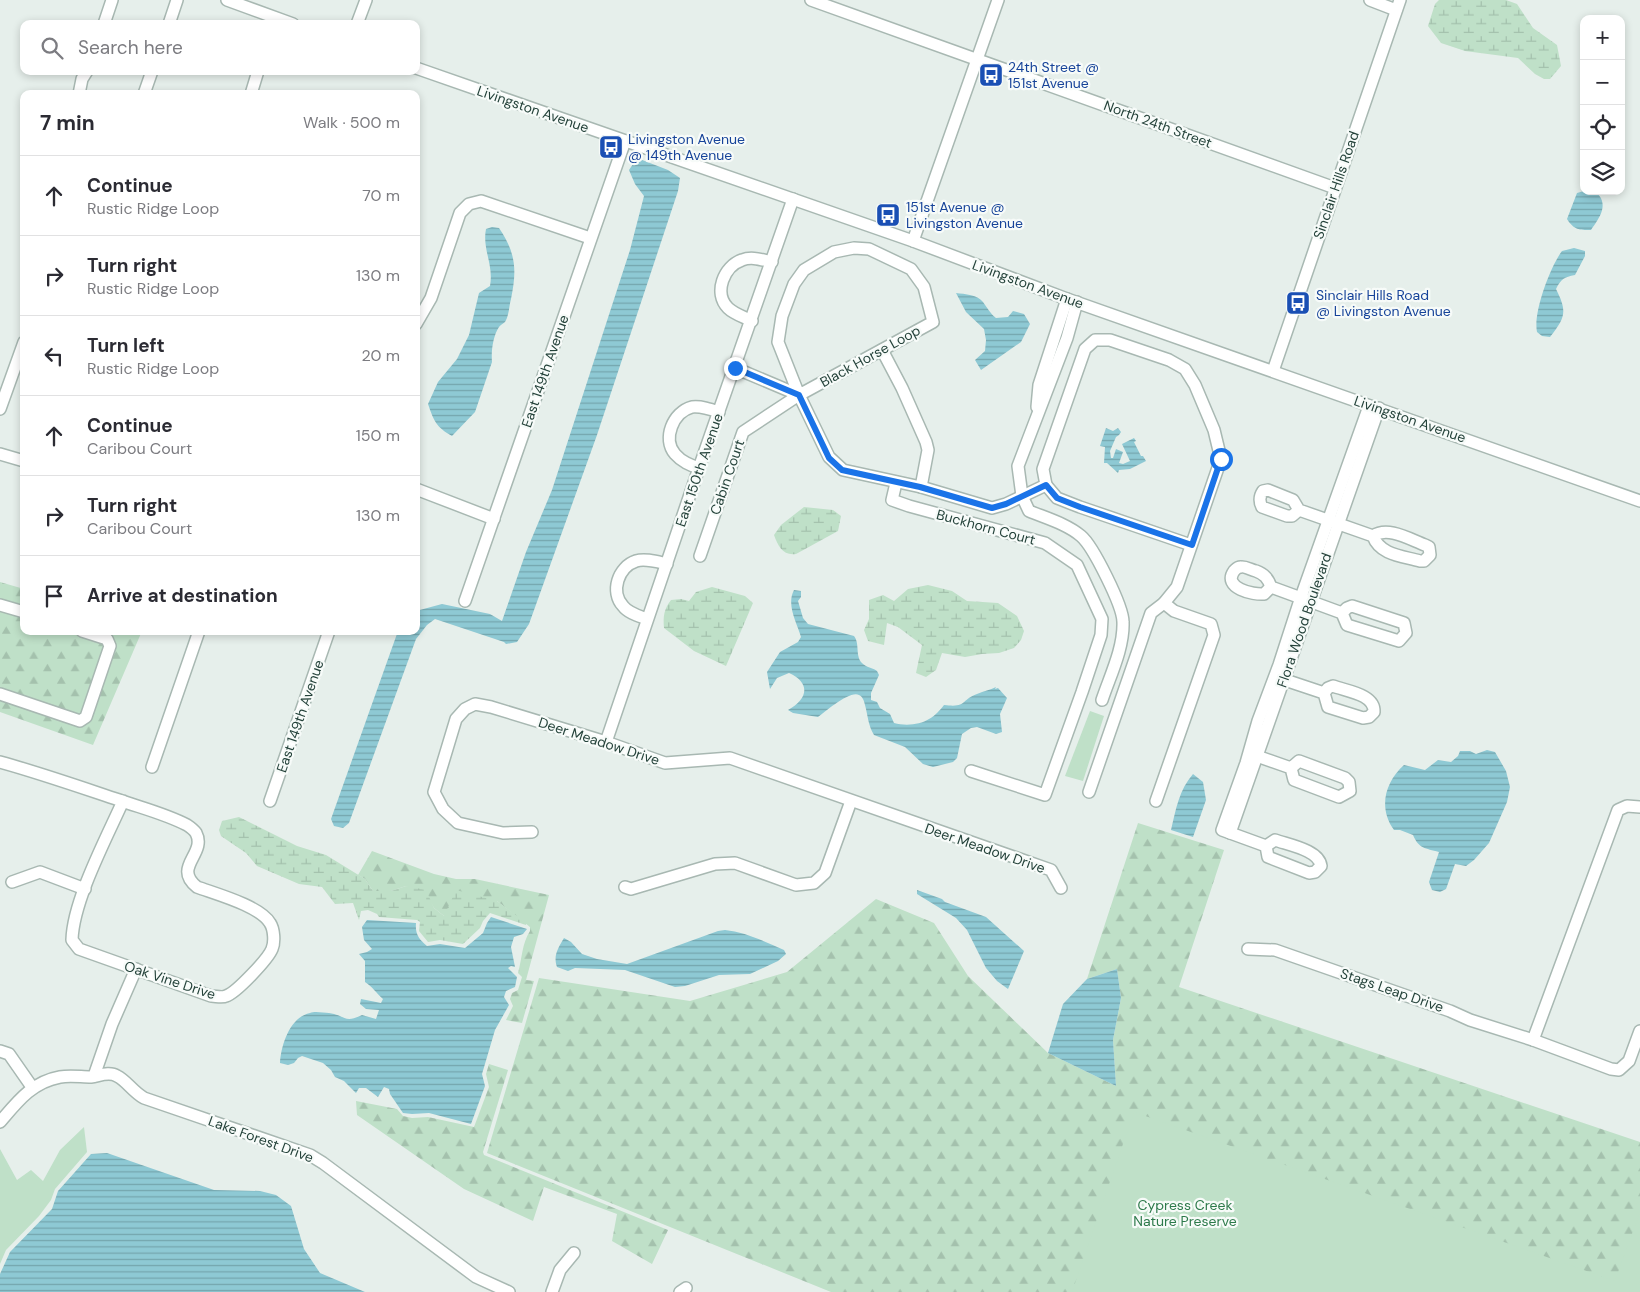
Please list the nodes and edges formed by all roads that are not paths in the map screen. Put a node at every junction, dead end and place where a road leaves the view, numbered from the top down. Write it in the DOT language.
graph roads {
  1 [pos="112,0"];
  2 [pos="177,0"];
  3 [pos="227,0"];
  4 [pos="366,0"];
  5 [pos="811,0"];
  6 [pos="998,0"];
  7 [pos="1370,0"];
  8 [pos="254,5"];
  9 [pos="1398,5"];
  10 [pos="105,20"];
  11 [pos="170,20"];
  12 [pos="275,20"];
  13 [pos="358,20"];
  14 [pos="978,60"];
  15 [pos="420,69"];
  16 [pos="84,75"];
  17 [pos="151,75"];
  18 [pos="257,75"];
  19 [pos="80,90"];
  20 [pos="145,90"];
  21 [pos="252,90"];
  22 [pos="625,140"];
  23 [pos="1335,188"];
  24 [pos="794,199"];
  25 [pos="590,238"];
  26 [pos="913,241"];
  27 [pos="772,262"];
  28 [pos="1076,302"];
  29 [pos="420,317"];
  30 [pos="752,321"];
  31 [pos="882,350"];
  32 [pos="20,353"];
  33 [pos="735,368"];
  34 [pos="1273,371"];
  35 [pos="799,395"];
  36 [pos="1374,407"];
  37 [pos="0,409"];
  38 [pos="719,412"];
  39 [pos="1038,414"];
  40 [pos="0,454"];
  41 [pos="20,460"];
  42 [pos="699,468"];
  43 [pos="896,482"];
  44 [pos="1046,485"];
  45 [pos="920,487"];
  46 [pos="420,491"];
  47 [pos="1022,496"];
  48 [pos="1640,501"];
  49 [pos="1299,510"];
  50 [pos="494,519"];
  51 [pos="1333,521"];
  52 [pos="1373,536"];
  53 [pos="1192,545"];
  54 [pos="700,556"];
  55 [pos="667,564"];
  56 [pos="1271,587"];
  57 [pos="1306,599"];
  58 [pos="465,600"];
  59 [pos="1164,603"];
  60 [pos="0,605"];
  61 [pos="20,611"];
  62 [pos="1342,613"];
  63 [pos="647,618"];
  64 [pos="94,635"];
  65 [pos="198,635"];
  66 [pos="328,635"];
  67 [pos="1280,678"];
  68 [pos="1082,692"];
  69 [pos="1324,693"];
  70 [pos="0,694"];
  71 [pos="1102,700"];
  72 [pos="1118,706"];
  73 [pos="606,742"];
  74 [pos="1253,755"];
  75 [pos="0,762"];
  76 [pos="152,767"];
  77 [pos="1290,768"];
  78 [pos="971,771"];
  79 [pos="1089,792"];
  80 [pos="123,801"];
  81 [pos="270,801"];
  82 [pos="1156,801"];
  83 [pos="851,802"];
  84 [pos="1640,807"];
  85 [pos="532,832"];
  86 [pos="1266,846"];
  87 [pos="12,882"];
  88 [pos="625,887"];
  89 [pos="1062,888"];
  90 [pos="85,889"];
  91 [pos="1248,949"];
  92 [pos="136,969"];
  93 [pos="1640,1031"];
  94 [pos="1534,1040"];
  95 [pos="0,1051"];
  96 [pos="94,1076"];
  97 [pos="32,1088"];
  98 [pos="0,1122"];
  99 [pos="574,1253"];
  100 [pos="509,1292"];
  101 [pos="552,1292"];
  1 -- 10 [label="street"];
  2 -- 11 [label="street"];
  3 -- 8 [label="street"];
  4 -- 13 [label="street"];
  5 -- 14 [label="street, North 24th Street"];
  6 -- 14 [label="street"];
  7 -- 9 [label="street"];
  8 -- 12 [label="street"];
  9 -- 23 [label="street, Sinclair Hills Road"];
  14 -- 23 [label="street, North 24th Street"];
  14 -- 26 [label="street"];
  15 -- 22 [label="street, Livingston Avenue"];
  16 -- 19 [label="street"];
  17 -- 20 [label="street"];
  18 -- 21 [label="street"];
  22 -- 24 [label="street, Livingston Avenue"];
  22 -- 25 [label="street, East 149th Avenue"];
  23 -- 34 [label="street, Sinclair Hills Road"];
  24 -- 26 [label="street, Livingston Avenue"];
  24 -- 27 [label="street, East 150th Avenue"];
  25 -- 29 [label="street"];
  25 -- 50 [label="street, East 149th Avenue"];
  26 -- 28 [label="street, Livingston Avenue"];
  27 -- 30 [label="street, East 150th Avenue"];
  27 -- 30 [label="street"];
  28 -- 34 [label="street, Livingston Avenue"];
  28 -- 39 [label="street"];
  28 -- 39 [label="street"];
  30 -- 33 [label="street, East 150th Avenue"];
  31 -- 35 [label="street, Black Horse Loop"];
  31 -- 35 [label="street, Black Horse Loop"];
  31 -- 45 [label="street"];
  32 -- 37 [label="street"];
  33 -- 35 [label="street"];
  33 -- 38 [label="street, East 150th Avenue"];
  34 -- 36 [label="street, Livingston Avenue"];
  35 -- 43 [label="street"];
  35 -- 54 [label="street, Cabin Court"];
  36 -- 48 [label="street, Livingston Avenue"];
  36 -- 51 [label="street, Flora Wood Boulevard"];
  38 -- 42 [label="street, East 150th Avenue"];
  38 -- 42 [label="street"];
  39 -- 47 [label="street"];
  40 -- 41 [label="street"];
  42 -- 55 [label="street, East 150th Avenue"];
  43 -- 45 [label="street"];
  43 -- 68 [label="street, Buckhorn Court"];
  44 -- 47 [label="street"];
  44 -- 53 [label="street"];
  44 -- 53 [label="street"];
  45 -- 47 [label="street"];
  46 -- 50 [label="street"];
  47 -- 71 [label="street"];
  49 -- 51 [label="street"];
  50 -- 58 [label="street, East 149th Avenue"];
  51 -- 52 [label="street"];
  51 -- 57 [label="street, Flora Wood Boulevard"];
  53 -- 59 [label="street"];
  55 -- 63 [label="street, East 150th Avenue"];
  55 -- 63 [label="street"];
  56 -- 57 [label="street"];
  57 -- 62 [label="street"];
  57 -- 67 [label="street, Flora Wood Boulevard"];
  59 -- 72 [label="street"];
  59 -- 82 [label="street"];
  60 -- 61 [label="street"];
  62 -- 62 [label="street"];
  63 -- 73 [label="street, East 150th Avenue"];
  64 -- 70 [label="street"];
  65 -- 76 [label="street"];
  66 -- 81 [label="street, East 149th Avenue"];
  67 -- 69 [label="street"];
  67 -- 74 [label="street, Flora Wood Boulevard"];
  68 -- 71 [label="street"];
  68 -- 78 [label="street, Buckhorn Court"];
  71 -- 72 [label="street"];
  72 -- 79 [label="street"];
  73 -- 83 [label="street, Deer Meadow Drive"];
  73 -- 85 [label="street, Deer Meadow Drive"];
  74 -- 77 [label="street"];
  74 -- 86 [label="street, Flora Wood Boulevard"];
  75 -- 80 [label="street, Oak Vine Drive"];
  77 -- 77 [label="street"];
  80 -- 90 [label="street, Oak Vine Drive"];
  80 -- 92 [label="street, Oak Vine Drive"];
  83 -- 88 [label="street"];
  83 -- 89 [label="street, Deer Meadow Drive"];
  84 -- 94 [label="street"];
  87 -- 90 [label="street"];
  90 -- 92 [label="street, Oak Vine Drive"];
  91 -- 94 [label="street, Stags Leap Drive"];
  92 -- 96 [label="street"];
  93 -- 94 [label="street, Stags Leap Drive"];
  95 -- 97 [label="street"];
  96 -- 97 [label="street, Lake Forest Drive"];
  96 -- 100 [label="street, Lake Forest Drive"];
  97 -- 98 [label="street, Lake Forest Drive"];
  99 -- 101 [label="street"];
}
